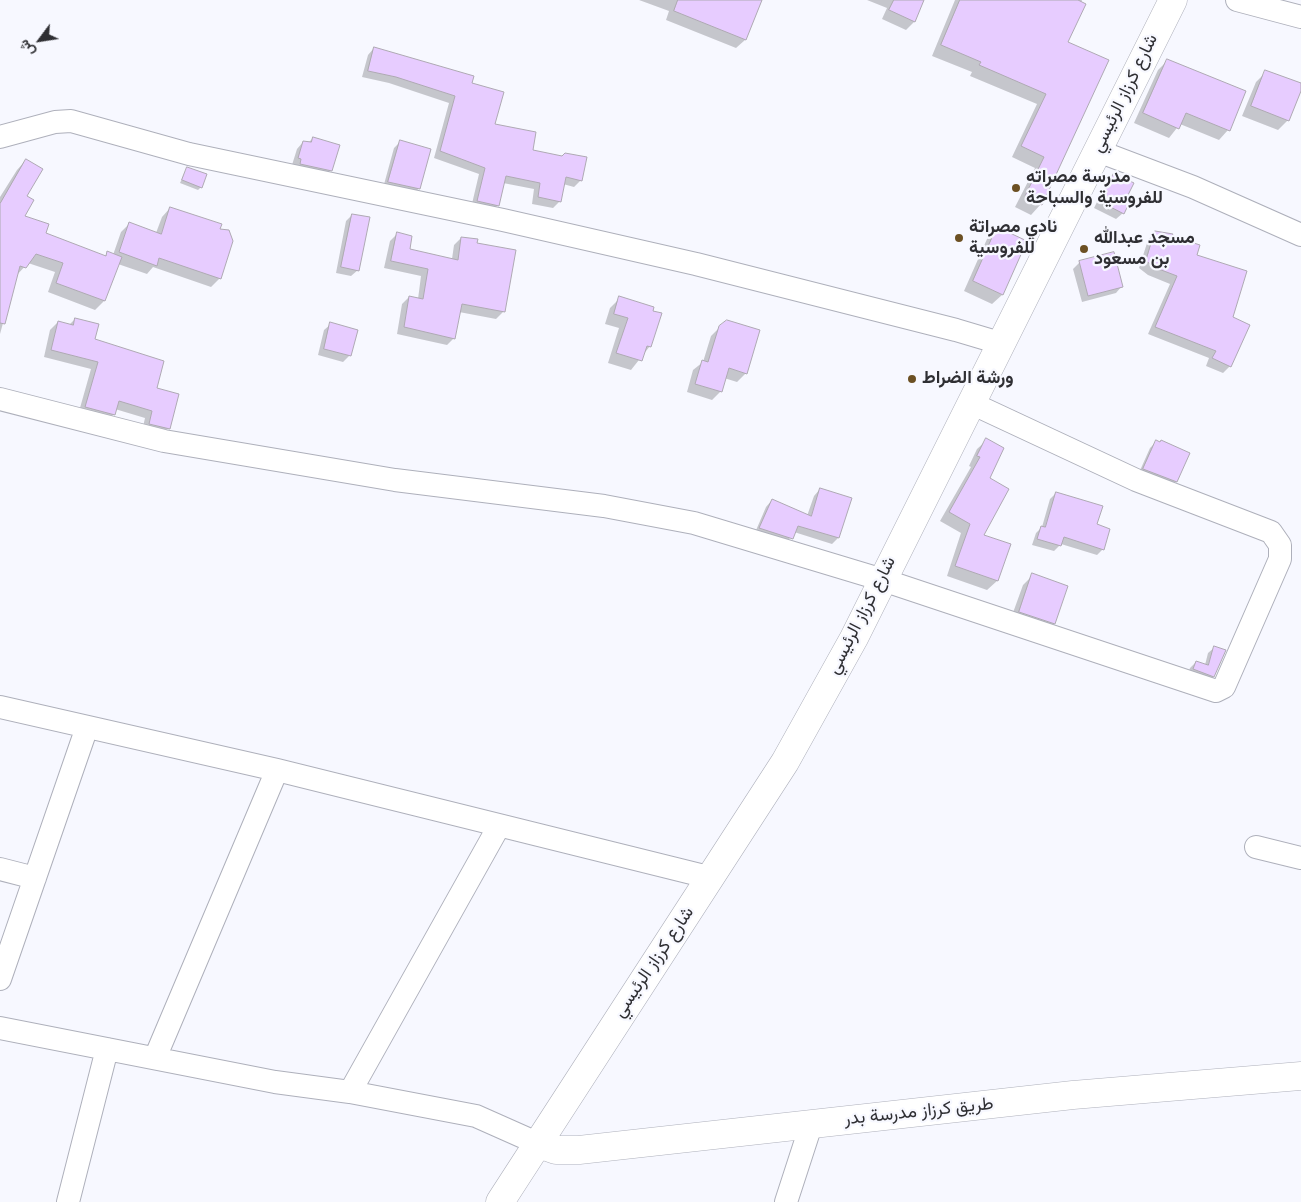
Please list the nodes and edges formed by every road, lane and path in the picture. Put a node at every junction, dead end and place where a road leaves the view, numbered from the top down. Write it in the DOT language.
graph roads {
  1 [pos="1173,0"];
  2 [pos="1237,0"];
  3 [pos="1301,17"];
  4 [pos="0,138"];
  5 [pos="1098,151"];
  6 [pos="1301,235"];
  7 [pos="1002,344"];
  8 [pos="0,399"];
  9 [pos="971,403"];
  10 [pos="882,580"];
  11 [pos="0,707"];
  12 [pos="88,727"];
  13 [pos="277,770"];
  14 [pos="499,826"];
  15 [pos="1256,847"];
  16 [pos="1301,858"];
  17 [pos="0,869"];
  18 [pos="35,878"];
  19 [pos="712,878"];
  20 [pos="0,979"];
  21 [pos="0,1028"];
  22 [pos="107,1050"];
  23 [pos="155,1058"];
  24 [pos="1301,1076"];
  25 [pos="350,1092"];
  26 [pos="810,1125"];
  27 [pos="539,1144"];
  28 [pos="68,1202"];
  29 [pos="500,1202"];
  30 [pos="786,1202"];
  1 -- 5 [label="street, شارع كرزاز الرئيسي"];
  2 -- 3 [label="street"];
  4 -- 7 [label="street"];
  5 -- 6 [label="street"];
  5 -- 7 [label="street, شارع كرزاز الرئيسي"];
  7 -- 9 [label="street, شارع كرزاز الرئيسي"];
  8 -- 10 [label="street"];
  9 -- 10 [label="street, شارع كرزاز الرئيسي"];
  9 -- 10 [label="street"];
  10 -- 19 [label="street, شارع كرزاز الرئيسي"];
  11 -- 12 [label="street"];
  12 -- 13 [label="street"];
  12 -- 18 [label="street"];
  13 -- 14 [label="street"];
  13 -- 23 [label="street"];
  14 -- 19 [label="street"];
  14 -- 25 [label="street"];
  15 -- 16 [label="street"];
  17 -- 18 [label="street"];
  18 -- 20 [label="street"];
  19 -- 27 [label="street, شارع كرزاز الرئيسي"];
  21 -- 22 [label="street"];
  22 -- 23 [label="street"];
  22 -- 28 [label="street"];
  23 -- 25 [label="street"];
  24 -- 26 [label="street, طريق كرزاز مدرسة بدر"];
  25 -- 27 [label="street"];
  26 -- 27 [label="street, طريق كرزاز مدرسة بدر"];
  26 -- 30 [label="street"];
  27 -- 29 [label="street, شارع كرزاز الرئيسي"];
}
